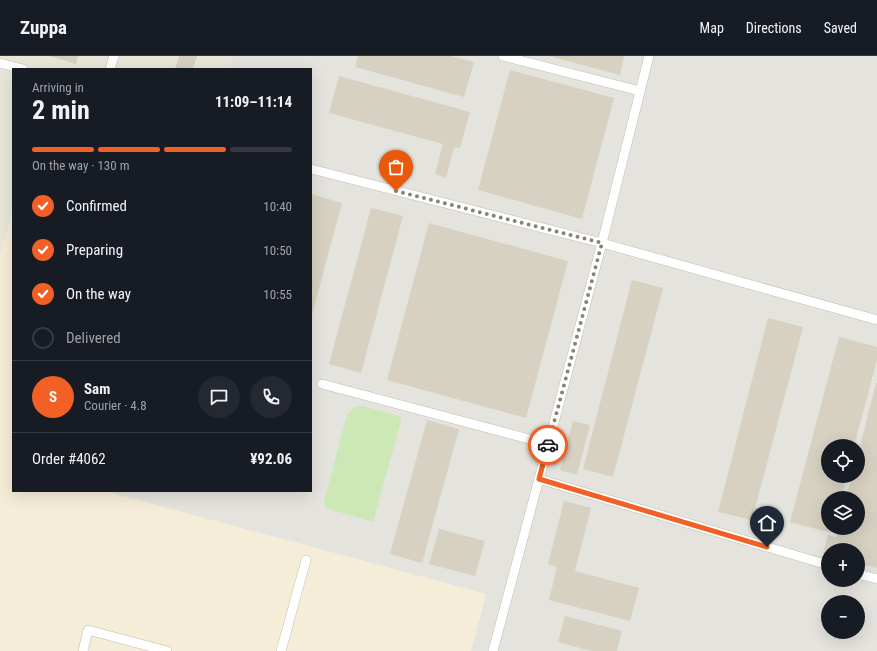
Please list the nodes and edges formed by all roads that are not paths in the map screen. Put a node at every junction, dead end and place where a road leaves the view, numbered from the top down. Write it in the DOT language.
graph roads {
  1 [pos="114,56"];
  2 [pos="503,56"];
  3 [pos="649,56"];
  4 [pos="0,63"];
  5 [pos="20,68"];
  6 [pos="110,68"];
  7 [pos="640,91"];
  8 [pos="312,169"];
  9 [pos="602,243"];
  10 [pos="877,320"];
  11 [pos="322,384"];
  12 [pos="548,444"];
  13 [pos="539,479"];
  14 [pos="306,560"];
  15 [pos="821,563"];
  16 [pos="865,576"];
  17 [pos="877,579"];
  18 [pos="83,651"];
  19 [pos="167,651"];
  20 [pos="282,651"];
  21 [pos="493,651"];
  1 -- 6 [label="lane"];
  2 -- 7 [label="lane"];
  3 -- 7 [label="lane"];
  4 -- 5 [label="lane"];
  7 -- 9 [label="lane"];
  8 -- 9 [label="lane"];
  9 -- 10 [label="lane"];
  9 -- 12 [label="lane"];
  11 -- 12 [label="lane"];
  12 -- 13 [label="lane"];
  13 -- 15 [label="lane"];
  13 -- 21 [label="lane"];
  14 -- 20 [label="lane"];
  16 -- 17 [label="lane"];
  18 -- 19 [label="lane"];
}
